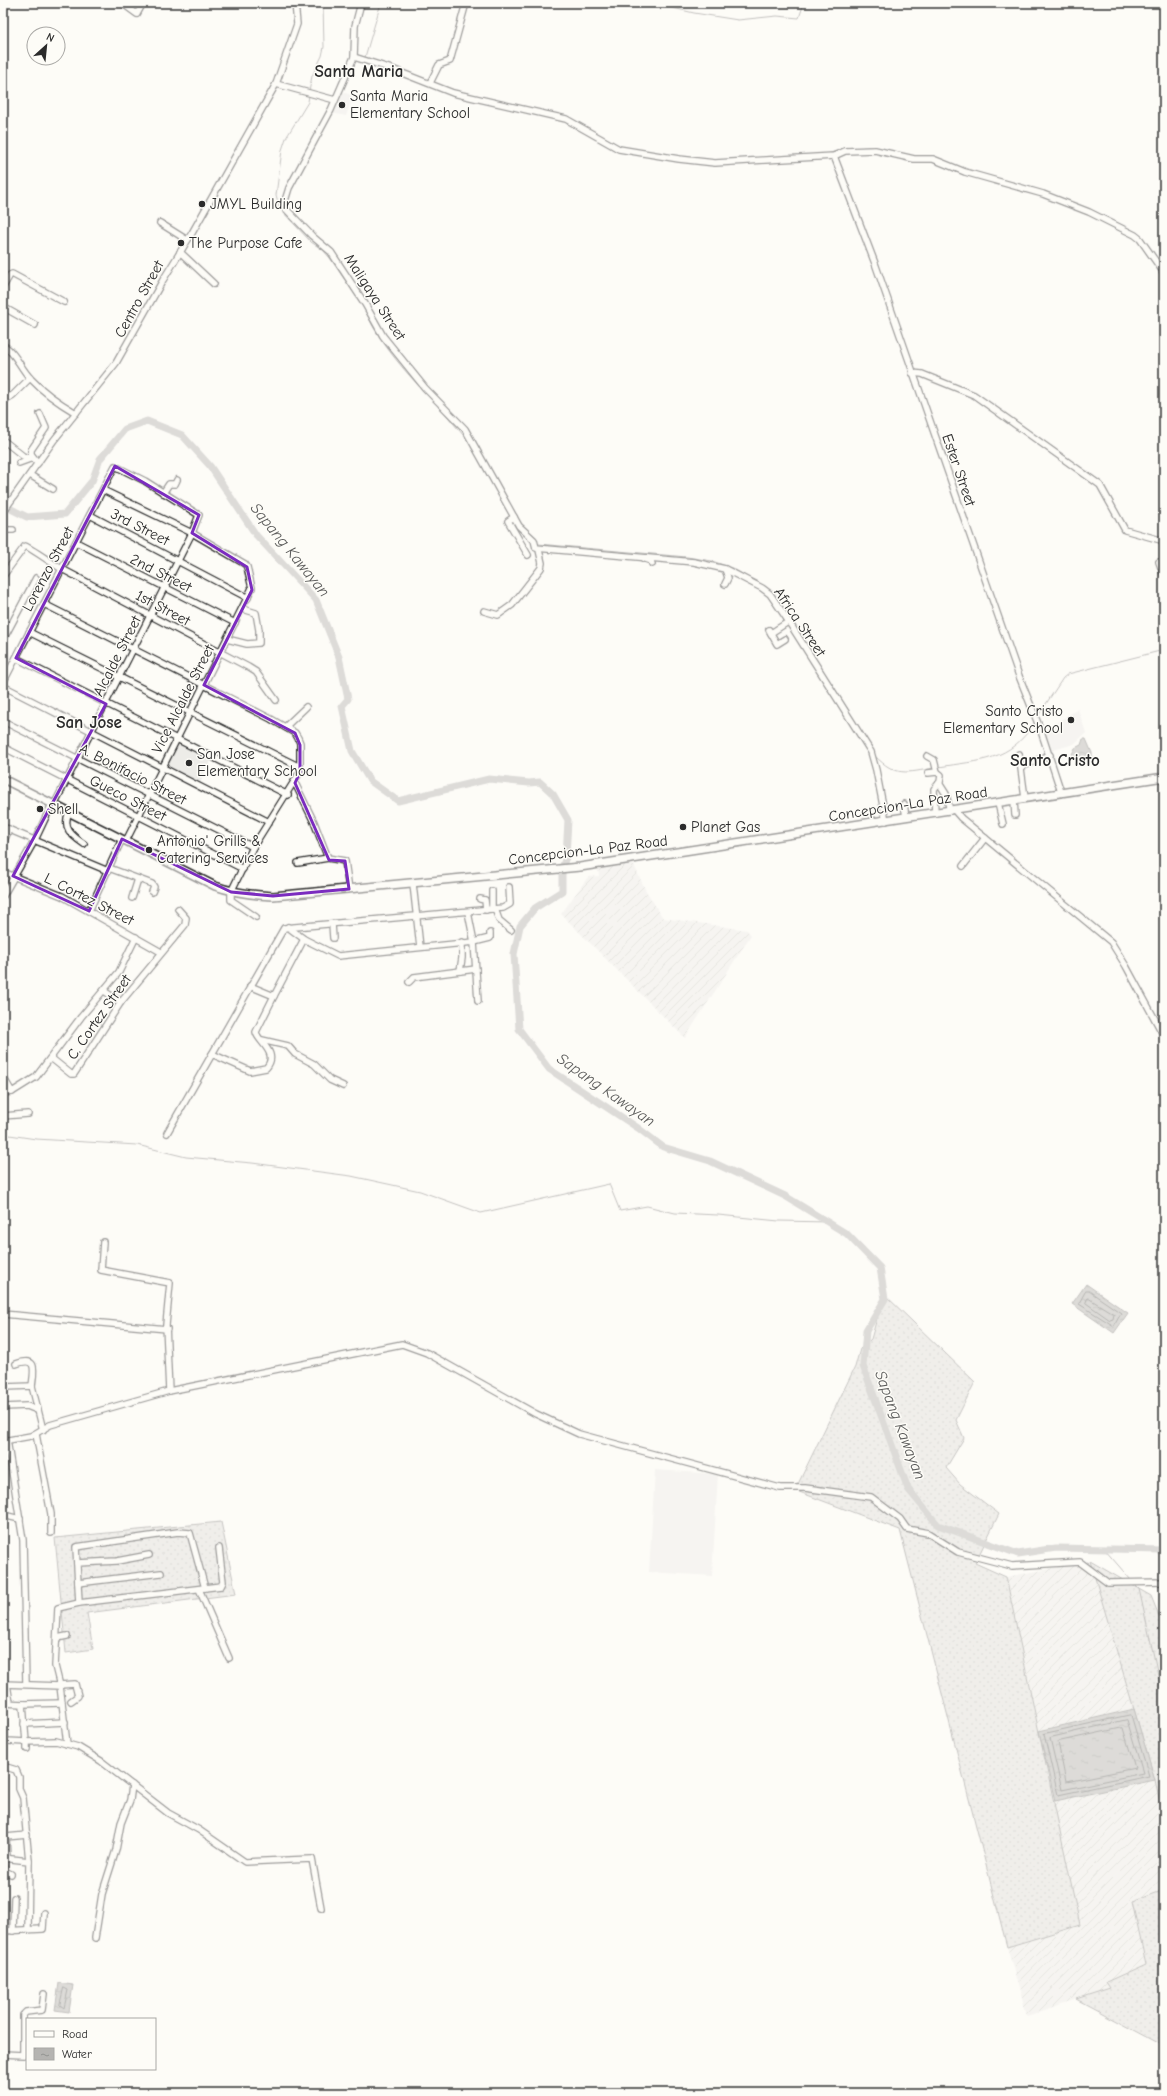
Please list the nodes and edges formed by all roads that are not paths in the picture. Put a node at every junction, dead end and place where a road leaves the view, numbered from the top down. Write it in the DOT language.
graph roads {
  1 [pos="122,3"];
  2 [pos="143,3"];
  3 [pos="361,3"];
  4 [pos="466,3"];
  5 [pos="296,4"];
  6 [pos="354,57"];
  7 [pos="430,83"];
  8 [pos="276,84"];
  9 [pos="335,100"];
  10 [pos="834,156"];
  11 [pos="160,223"];
  12 [pos="187,240"];
  13 [pos="180,252"];
  14 [pos="1164,273"];
  15 [pos="214,284"];
  16 [pos="3,287"];
  17 [pos="64,302"];
  18 [pos="3,307"];
  19 [pos="35,325"];
  20 [pos="3,345"];
  21 [pos="912,373"];
  22 [pos="30,378"];
  23 [pos="3,404"];
  24 [pos="76,413"];
  25 [pos="40,414"];
  26 [pos="3,440"];
  27 [pos="34,461"];
  28 [pos="19,463"];
  29 [pos="30,475"];
  30 [pos="177,480"];
  31 [pos="53,489"];
  32 [pos="103,490"];
  33 [pos="163,493"];
  34 [pos="3,512"];
  35 [pos="90,515"];
  36 [pos="512,518"];
  37 [pos="3,530"];
  38 [pos="13,530"];
  39 [pos="192,533"];
  40 [pos="1164,541"];
  41 [pos="76,542"];
  42 [pos="536,545"];
  43 [pos="528,555"];
  44 [pos="644,557"];
  45 [pos="178,560"];
  46 [pos="1159,562"];
  47 [pos="652,564"];
  48 [pos="62,569"];
  49 [pos="725,569"];
  50 [pos="3,576"];
  51 [pos="1164,576"];
  52 [pos="36,578"];
  53 [pos="725,584"];
  54 [pos="164,588"];
  55 [pos="248,598"];
  56 [pos="44,604"];
  57 [pos="243,609"];
  58 [pos="484,611"];
  59 [pos="151,615"];
  60 [pos="788,622"];
  61 [pos="235,623"];
  62 [pos="29,632"];
  63 [pos="227,639"];
  64 [pos="785,639"];
  65 [pos="3,640"];
  66 [pos="133,650"];
  67 [pos="221,652"];
  68 [pos="16,658"];
  69 [pos="120,677"];
  70 [pos="3,684"];
  71 [pos="204,684"];
  72 [pos="276,700"];
  73 [pos="106,704"];
  74 [pos="306,707"];
  75 [pos="190,712"];
  76 [pos="3,721"];
  77 [pos="285,727"];
  78 [pos="92,732"];
  79 [pos="177,739"];
  80 [pos="3,747"];
  81 [pos="1019,754"];
  82 [pos="926,756"];
  83 [pos="1050,756"];
  84 [pos="77,759"];
  85 [pos="163,767"];
  86 [pos="300,767"];
  87 [pos="1021,767"];
  88 [pos="937,769"];
  89 [pos="928,773"];
  90 [pos="1164,777"];
  91 [pos="3,779"];
  92 [pos="66,781"];
  93 [pos="295,782"];
  94 [pos="939,783"];
  95 [pos="1061,792"];
  96 [pos="149,794"];
  97 [pos="288,795"];
  98 [pos="1025,798"];
  99 [pos="1014,800"];
  100 [pos="998,803"];
  101 [pos="53,804"];
  102 [pos="904,804"];
  103 [pos="952,810"];
  104 [pos="69,812"];
  105 [pos="935,813"];
  106 [pos="1015,815"];
  107 [pos="137,816"];
  108 [pos="906,817"];
  109 [pos="886,821"];
  110 [pos="269,822"];
  111 [pos="1003,824"];
  112 [pos="3,827"];
  113 [pos="9,829"];
  114 [pos="985,838"];
  115 [pos="35,840"];
  116 [pos="124,840"];
  117 [pos="3,844"];
  118 [pos="84,844"];
  119 [pos="254,847"];
  120 [pos="328,858"];
  121 [pos="298,862"];
  122 [pos="963,866"];
  123 [pos="243,869"];
  124 [pos="109,870"];
  125 [pos="3,872"];
  126 [pos="13,876"];
  127 [pos="138,879"];
  128 [pos="413,884"];
  129 [pos="509,887"];
  130 [pos="350,889"];
  131 [pos="492,891"];
  132 [pos="152,892"];
  133 [pos="231,892"];
  134 [pos="3,896"];
  135 [pos="132,898"];
  136 [pos="480,899"];
  137 [pos="178,909"];
  138 [pos="491,909"];
  139 [pos="89,911"];
  140 [pos="468,912"];
  141 [pos="256,917"];
  142 [pos="417,917"];
  143 [pos="332,924"];
  144 [pos="288,927"];
  145 [pos="511,930"];
  146 [pos="490,933"];
  147 [pos="136,937"];
  148 [pos="333,938"];
  149 [pos="304,939"];
  150 [pos="462,942"];
  151 [pos="474,942"];
  152 [pos="420,947"];
  153 [pos="161,952"];
  154 [pos="476,969"];
  155 [pos="460,971"];
  156 [pos="409,982"];
  157 [pos="250,986"];
  158 [pos="104,991"];
  159 [pos="274,996"];
  160 [pos="478,1000"];
  161 [pos="121,1002"];
  162 [pos="1164,1036"];
  163 [pos="262,1040"];
  164 [pos="212,1054"];
  165 [pos="51,1058"];
  166 [pos="3,1077"];
  167 [pos="343,1086"];
  168 [pos="3,1092"];
  169 [pos="12,1092"];
  170 [pos="28,1114"];
  171 [pos="3,1116"];
  172 [pos="167,1132"];
  173 [pos="103,1242"];
  174 [pos="3,1314"];
  175 [pos="167,1329"];
  176 [pos="16,1364"];
  177 [pos="32,1386"];
  178 [pos="5,1387"];
  179 [pos="169,1391"];
  180 [pos="4,1407"];
  181 [pos="37,1410"];
  182 [pos="42,1430"];
  183 [pos="36,1434"];
  184 [pos="5,1441"];
  185 [pos="3,1515"];
  186 [pos="20,1519"];
  187 [pos="51,1533"];
  188 [pos="219,1548"];
  189 [pos="149,1556"];
  190 [pos="77,1564"];
  191 [pos="160,1573"];
  192 [pos="1164,1582"];
  193 [pos="78,1583"];
  194 [pos="202,1588"];
  195 [pos="79,1603"];
  196 [pos="67,1636"];
  197 [pos="56,1638"];
  198 [pos="229,1658"];
  199 [pos="5,1684"];
  200 [pos="26,1684"];
  201 [pos="59,1685"];
  202 [pos="71,1701"];
  203 [pos="3,1703"];
  204 [pos="10,1703"];
  205 [pos="62,1703"];
  206 [pos="24,1704"];
  207 [pos="65,1722"];
  208 [pos="24,1724"];
  209 [pos="27,1742"];
  210 [pos="67,1744"];
  211 [pos="27,1749"];
  212 [pos="3,1766"];
  213 [pos="132,1785"];
  214 [pos="27,1834"];
  215 [pos="4,1860"];
  216 [pos="29,1861"];
  217 [pos="11,1874"];
  218 [pos="14,1898"];
  219 [pos="322,1908"];
  220 [pos="44,1913"];
  221 [pos="28,1930"];
  222 [pos="3,1931"];
  223 [pos="13,1931"];
  224 [pos="95,1938"];
  225 [pos="44,1994"];
  226 [pos="3,2054"];
  227 [pos="25,2055"];
  1 -- 2 [label="street"];
  3 -- 6 [label="street"];
  4 -- 7 [label="street"];
  5 -- 8 [label="street, Centro Street"];
  6 -- 7 [label="street"];
  6 -- 9 [label="street, Maligaya Street"];
  7 -- 10 [label="street"];
  8 -- 9 [label="street"];
  8 -- 12 [label="street, Centro Street"];
  9 -- 36 [label="street, Maligaya Street"];
  10 -- 14 [label="street"];
  10 -- 21 [label="street, Ester Street"];
  11 -- 12 [label="street"];
  12 -- 13 [label="street, Centro Street"];
  13 -- 15 [label="street"];
  13 -- 24 [label="street, Centro Street"];
  16 -- 17 [label="street"];
  18 -- 19 [label="street"];
  20 -- 22 [label="street"];
  21 -- 40 [label="street"];
  21 -- 83 [label="street, Ester Street"];
  22 -- 23 [label="street"];
  22 -- 24 [label="street"];
  24 -- 27 [label="street, Centro Street"];
  25 -- 27 [label="street"];
  26 -- 27 [label="street"];
  27 -- 28 [label="street"];
  27 -- 29 [label="street, Centro Street"];
  29 -- 31 [label="street"];
  29 -- 34 [label="street, Centro Street"];
  30 -- 33 [label="street"];
  32 -- 33 [label="street, Lorenzo Street"];
  32 -- 35 [label="street, Lorenzo Street"];
  32 -- 39 [label="street"];
  33 -- 39 [label="street, Alcalde Street"];
  35 -- 41 [label="street, Lorenzo Street"];
  35 -- 45 [label="street, 3rd Street"];
  36 -- 42 [label="street, Maligaya Street"];
  36 -- 43 [label="street"];
  37 -- 38 [label="street"];
  39 -- 45 [label="street, Alcalde Street"];
  39 -- 55 [label="street, Vice Alcalde Street"];
  41 -- 48 [label="street, Lorenzo Street"];
  41 -- 54 [label="street, 2nd Street"];
  42 -- 44 [label="street, Africa Street"];
  42 -- 58 [label="street"];
  44 -- 47 [label="street"];
  44 -- 49 [label="street, Africa Street"];
  45 -- 54 [label="street, Alcalde Street"];
  45 -- 55 [label="street, 3rd Street"];
  46 -- 51 [label="street"];
  48 -- 50 [label="street, 1st Street"];
  48 -- 56 [label="street, Lorenzo Street"];
  48 -- 59 [label="street, 1st Street"];
  49 -- 53 [label="street"];
  49 -- 60 [label="street, Africa Street"];
  52 -- 65 [label="street"];
  54 -- 59 [label="street, Alcalde Street"];
  54 -- 61 [label="street, 2nd Street"];
  55 -- 57 [label="street, Vice Alcalde Street"];
  56 -- 62 [label="street, Lorenzo Street"];
  56 -- 66 [label="street"];
  57 -- 61 [label="street, Vice Alcalde Street"];
  57 -- 63 [label="street"];
  59 -- 66 [label="street, Alcalde Street"];
  59 -- 67 [label="street, 1st Street"];
  60 -- 64 [label="street"];
  60 -- 109 [label="street, Africa Street"];
  61 -- 63 [label="street, Vice Alcalde Street"];
  62 -- 68 [label="street, Lorenzo Street"];
  62 -- 69 [label="street"];
  63 -- 67 [label="street, Vice Alcalde Street"];
  66 -- 69 [label="street, Alcalde Street"];
  66 -- 71 [label="street"];
  67 -- 71 [label="street, Vice Alcalde Street"];
  67 -- 72 [label="street, 1st Street"];
  68 -- 70 [label="street, Lorenzo Street"];
  68 -- 73 [label="street"];
  69 -- 73 [label="street, Alcalde Street"];
  69 -- 75 [label="street"];
  70 -- 78 [label="street"];
  71 -- 75 [label="street, Vice Alcalde Street"];
  71 -- 77 [label="street"];
  73 -- 78 [label="street, Alcalde Street"];
  73 -- 79 [label="street"];
  74 -- 77 [label="street"];
  75 -- 79 [label="street, Vice Alcalde Street"];
  75 -- 86 [label="street"];
  76 -- 84 [label="street, A. Bonifacio Street"];
  77 -- 86 [label="street"];
  78 -- 84 [label="street, Alcalde Street"];
  78 -- 85 [label="street"];
  79 -- 85 [label="street, Vice Alcalde Street"];
  79 -- 97 [label="street"];
  80 -- 92 [label="street, Gueco Street"];
  81 -- 87 [label="street"];
  82 -- 88 [label="street"];
  83 -- 87 [label="street"];
  83 -- 95 [label="street, Ester Street"];
  84 -- 92 [label="street, Alcalde Street"];
  84 -- 96 [label="street, A. Bonifacio Street"];
  85 -- 96 [label="street, Vice Alcalde Street"];
  85 -- 110 [label="street"];
  86 -- 93 [label="street"];
  87 -- 98 [label="street"];
  88 -- 89 [label="street"];
  88 -- 94 [label="street"];
  90 -- 95 [label="main road, Concepcion-La Paz Road"];
  91 -- 101 [label="main road, Concepcion-La Paz Road"];
  92 -- 101 [label="street, Alcalde Street"];
  92 -- 107 [label="street, Gueco Street"];
  93 -- 97 [label="street"];
  93 -- 120 [label="street"];
  94 -- 103 [label="street"];
  94 -- 105 [label="street"];
  95 -- 98 [label="main road, Concepcion-La Paz Road"];
  96 -- 107 [label="street, Vice Alcalde Street"];
  96 -- 119 [label="street, A. Bonifacio Street"];
  97 -- 110 [label="street"];
  98 -- 99 [label="main road, Concepcion-La Paz Road"];
  99 -- 100 [label="main road, Concepcion-La Paz Road"];
  99 -- 106 [label="street"];
  100 -- 103 [label="main road, Concepcion-La Paz Road"];
  100 -- 111 [label="street"];
  101 -- 104 [label="main road, Concepcion-La Paz Road"];
  101 -- 115 [label="street, Alcalde Street"];
  102 -- 108 [label="street"];
  103 -- 105 [label="main road, Concepcion-La Paz Road"];
  103 -- 114 [label="street"];
  104 -- 116 [label="main road, Concepcion-La Paz Road"];
  104 -- 118 [label="street"];
  105 -- 108 [label="main road, Concepcion-La Paz Road"];
  107 -- 116 [label="street, Vice Alcalde Street"];
  107 -- 123 [label="street, Gueco Street"];
  108 -- 109 [label="main road, Concepcion-La Paz Road"];
  109 -- 128 [label="main road, Concepcion-La Paz Road"];
  110 -- 119 [label="street"];
  112 -- 113 [label="street"];
  113 -- 115 [label="street"];
  113 -- 117 [label="street"];
  114 -- 122 [label="street"];
  114 -- 162 [label="street"];
  115 -- 124 [label="street"];
  115 -- 126 [label="street, Alcalde Street"];
  116 -- 124 [label="street, Vice Alcalde Street"];
  116 -- 133 [label="main road, Concepcion-La Paz Road"];
  119 -- 123 [label="street"];
  120 -- 121 [label="street"];
  120 -- 130 [label="street"];
  123 -- 133 [label="street"];
  124 -- 127 [label="street"];
  124 -- 139 [label="street, Vice Alcalde Street"];
  125 -- 126 [label="street, L. Cortez Street"];
  126 -- 134 [label="street, Alcalde Street"];
  126 -- 139 [label="street, L. Cortez Street"];
  127 -- 132 [label="street"];
  127 -- 135 [label="street"];
  128 -- 130 [label="main road, Concepcion-La Paz Road"];
  128 -- 142 [label="street"];
  129 -- 138 [label="street"];
  130 -- 133 [label="main road, Concepcion-La Paz Road"];
  131 -- 138 [label="street"];
  133 -- 141 [label="street"];
  136 -- 138 [label="street"];
  137 -- 153 [label="street, C. Cortez Street"];
  138 -- 140 [label="street"];
  138 -- 145 [label="street"];
  139 -- 147 [label="street, L. Cortez Street"];
  140 -- 142 [label="street"];
  140 -- 151 [label="street"];
  142 -- 143 [label="street"];
  142 -- 152 [label="street"];
  143 -- 144 [label="street"];
  143 -- 148 [label="street"];
  144 -- 149 [label="street"];
  144 -- 157 [label="street"];
  146 -- 151 [label="street"];
  147 -- 153 [label="street, L. Cortez Street"];
  147 -- 158 [label="street"];
  149 -- 152 [label="street"];
  149 -- 159 [label="street"];
  150 -- 151 [label="street"];
  150 -- 152 [label="street"];
  150 -- 155 [label="street"];
  151 -- 154 [label="street"];
  153 -- 161 [label="street, C. Cortez Street"];
  154 -- 155 [label="street"];
  154 -- 160 [label="street"];
  155 -- 156 [label="street"];
  157 -- 159 [label="street"];
  157 -- 164 [label="street"];
  158 -- 161 [label="street"];
  158 -- 165 [label="street"];
  159 -- 163 [label="street"];
  161 -- 165 [label="street, C. Cortez Street"];
  163 -- 164 [label="street"];
  163 -- 167 [label="street"];
  164 -- 172 [label="street"];
  165 -- 169 [label="street"];
  166 -- 169 [label="street"];
  168 -- 169 [label="street"];
  170 -- 171 [label="street"];
  173 -- 175 [label="street"];
  174 -- 175 [label="street"];
  175 -- 179 [label="street"];
  176 -- 177 [label="street"];
  177 -- 178 [label="street"];
  177 -- 181 [label="street"];
  179 -- 182 [label="street"];
  179 -- 192 [label="street"];
  180 -- 181 [label="street"];
  181 -- 182 [label="street"];
  182 -- 183 [label="street"];
  183 -- 184 [label="street"];
  183 -- 187 [label="street"];
  184 -- 186 [label="street"];
  185 -- 186 [label="street"];
  186 -- 200 [label="street"];
  188 -- 194 [label="street"];
  189 -- 190 [label="street"];
  190 -- 193 [label="street"];
  190 -- 194 [label="street"];
  191 -- 193 [label="street"];
  193 -- 195 [label="street"];
  194 -- 195 [label="street"];
  194 -- 198 [label="street"];
  195 -- 197 [label="street"];
  196 -- 197 [label="street"];
  197 -- 201 [label="street"];
  199 -- 200 [label="street"];
  199 -- 204 [label="street"];
  200 -- 201 [label="street"];
  201 -- 202 [label="street"];
  201 -- 205 [label="street"];
  203 -- 204 [label="street"];
  203 -- 209 [label="street"];
  204 -- 206 [label="street"];
  205 -- 206 [label="street"];
  205 -- 207 [label="street"];
  206 -- 208 [label="street"];
  207 -- 208 [label="street"];
  207 -- 210 [label="street"];
  208 -- 209 [label="street"];
  209 -- 210 [label="street"];
  209 -- 211 [label="street"];
  210 -- 213 [label="street"];
  212 -- 214 [label="street"];
  213 -- 219 [label="street"];
  213 -- 224 [label="street"];
  214 -- 215 [label="street"];
  214 -- 216 [label="street"];
  215 -- 216 [label="street"];
  215 -- 217 [label="street"];
  216 -- 221 [label="street"];
  218 -- 223 [label="street"];
  220 -- 221 [label="street"];
  221 -- 223 [label="street"];
  222 -- 223 [label="street"];
  225 -- 227 [label="street"];
  226 -- 227 [label="street"];
}
